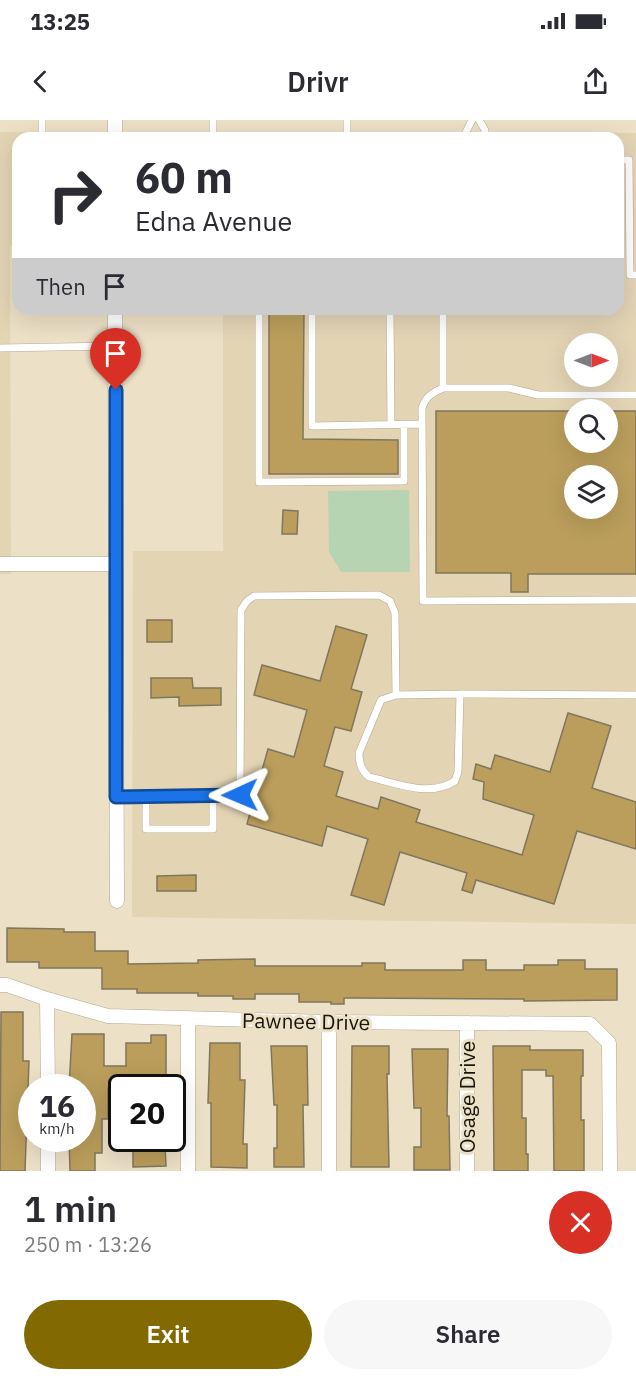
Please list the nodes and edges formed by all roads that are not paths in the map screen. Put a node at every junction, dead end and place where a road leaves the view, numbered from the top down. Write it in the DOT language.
graph roads {
  1 [pos="624,160"];
  2 [pos="636,275"];
  3 [pos="115,315"];
  4 [pos="259,315"];
  5 [pos="312,315"];
  6 [pos="390,315"];
  7 [pos="443,315"];
  8 [pos="116,346"];
  9 [pos="0,348"];
  10 [pos="443,388"];
  11 [pos="636,395"];
  12 [pos="422,424"];
  13 [pos="391,425"];
  14 [pos="404,425"];
  15 [pos="0,564"];
  16 [pos="116,564"];
  17 [pos="636,600"];
  18 [pos="460,694"];
  19 [pos="396,695"];
  20 [pos="636,695"];
  21 [pos="213,795"];
  22 [pos="116,797"];
  23 [pos="146,797"];
  24 [pos="117,901"];
  25 [pos="0,985"];
  26 [pos="48,999"];
  27 [pos="188,1018"];
  28 [pos="329,1022"];
  29 [pos="467,1023"];
  30 [pos="48,1074"];
  31 [pos="48,1152"];
  32 [pos="48,1171"];
  33 [pos="188,1171"];
  34 [pos="329,1171"];
  35 [pos="467,1171"];
  36 [pos="610,1171"];
  1 -- 2 [label="lane"];
  3 -- 8 [label="street"];
  4 -- 14 [label="lane"];
  5 -- 13 [label="lane"];
  6 -- 13 [label="lane"];
  7 -- 10 [label="lane"];
  8 -- 9 [label="lane"];
  8 -- 16 [label="street"];
  10 -- 11 [label="lane"];
  10 -- 12 [label="lane"];
  12 -- 14 [label="lane"];
  12 -- 17 [label="lane"];
  13 -- 14 [label="lane"];
  15 -- 16 [label="street"];
  16 -- 22 [label="street"];
  18 -- 19 [label="lane"];
  18 -- 19 [label="lane"];
  18 -- 20 [label="lane"];
  19 -- 21 [label="lane"];
  21 -- 23 [label="lane"];
  21 -- 23 [label="lane"];
  22 -- 23 [label="lane"];
  22 -- 24 [label="street"];
  25 -- 26 [label="street, Pawnee Drive"];
  26 -- 27 [label="street, Pawnee Drive"];
  26 -- 30 [label="street"];
  27 -- 28 [label="street, Pawnee Drive"];
  27 -- 33 [label="street"];
  28 -- 29 [label="street, Pawnee Drive"];
  28 -- 34 [label="street"];
  29 -- 35 [label="street, Osage Drive"];
  29 -- 36 [label="street, Pawnee Drive"];
  31 -- 32 [label="street"];
}
